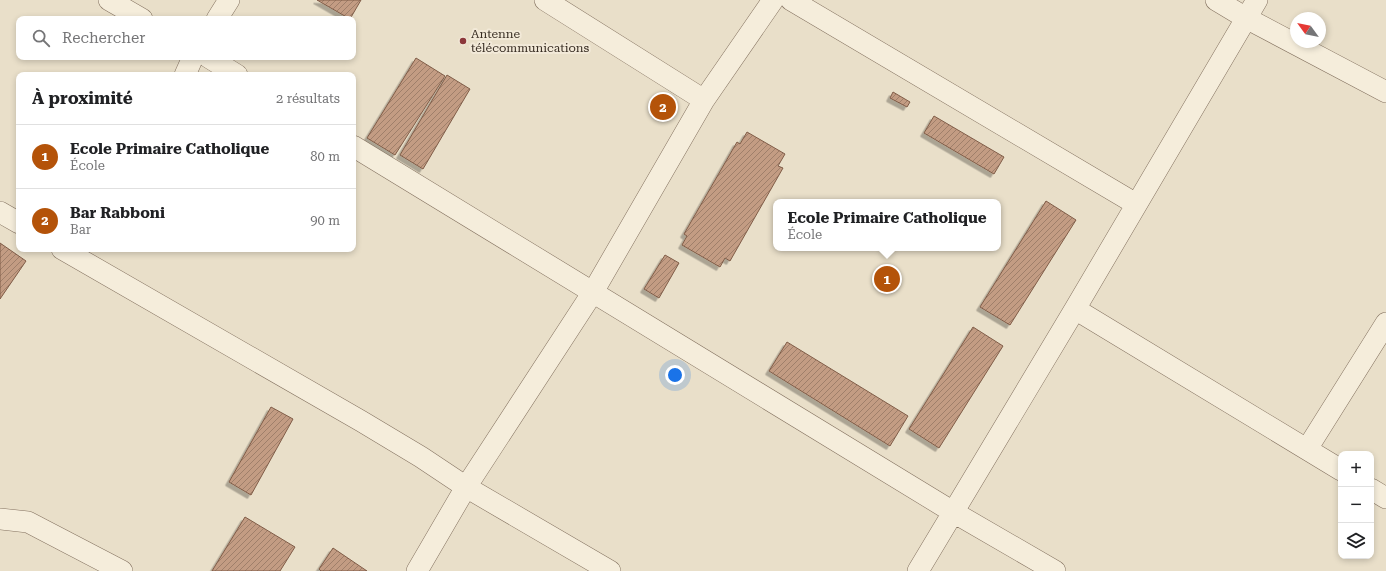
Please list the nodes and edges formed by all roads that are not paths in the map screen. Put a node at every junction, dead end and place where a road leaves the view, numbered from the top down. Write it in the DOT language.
graph roads {
  1 [pos="109,0"];
  2 [pos="229,0"];
  3 [pos="544,0"];
  4 [pos="773,0"];
  5 [pos="790,0"];
  6 [pos="1216,0"];
  7 [pos="1258,0"];
  8 [pos="137,16"];
  9 [pos="219,16"];
  10 [pos="1246,18"];
  11 [pos="192,60"];
  12 [pos="213,60"];
  13 [pos="186,72"];
  14 [pos="232,72"];
  15 [pos="1386,92"];
  16 [pos="704,100"];
  17 [pos="356,148"];
  18 [pos="1136,204"];
  19 [pos="0,212"];
  20 [pos="16,221"];
  21 [pos="73,252"];
  22 [pos="92,257"];
  23 [pos="593,292"];
  24 [pos="1075,309"];
  25 [pos="1386,324"];
  26 [pos="1307,450"];
  27 [pos="1338,468"];
  28 [pos="466,487"];
  29 [pos="1374,490"];
  30 [pos="1386,498"];
  31 [pos="953,512"];
  32 [pos="0,519"];
  33 [pos="122,571"];
  34 [pos="417,571"];
  35 [pos="610,571"];
  36 [pos="918,571"];
  37 [pos="1055,571"];
  1 -- 8 [label="street"];
  2 -- 9 [label="street"];
  3 -- 16 [label="street"];
  4 -- 16 [label="street"];
  5 -- 18 [label="street"];
  6 -- 10 [label="street"];
  7 -- 10 [label="street"];
  10 -- 15 [label="street"];
  10 -- 18 [label="street"];
  11 -- 13 [label="street"];
  12 -- 14 [label="street"];
  16 -- 23 [label="street"];
  17 -- 23 [label="street"];
  18 -- 24 [label="street"];
  19 -- 20 [label="street"];
  21 -- 22 [label="street"];
  22 -- 28 [label="street"];
  23 -- 28 [label="street"];
  23 -- 31 [label="street"];
  24 -- 26 [label="street"];
  24 -- 31 [label="street"];
  25 -- 26 [label="street"];
  26 -- 27 [label="street"];
  28 -- 34 [label="street"];
  28 -- 35 [label="street"];
  29 -- 30 [label="street"];
  31 -- 36 [label="street"];
  31 -- 37 [label="street"];
  32 -- 33 [label="street"];
}
